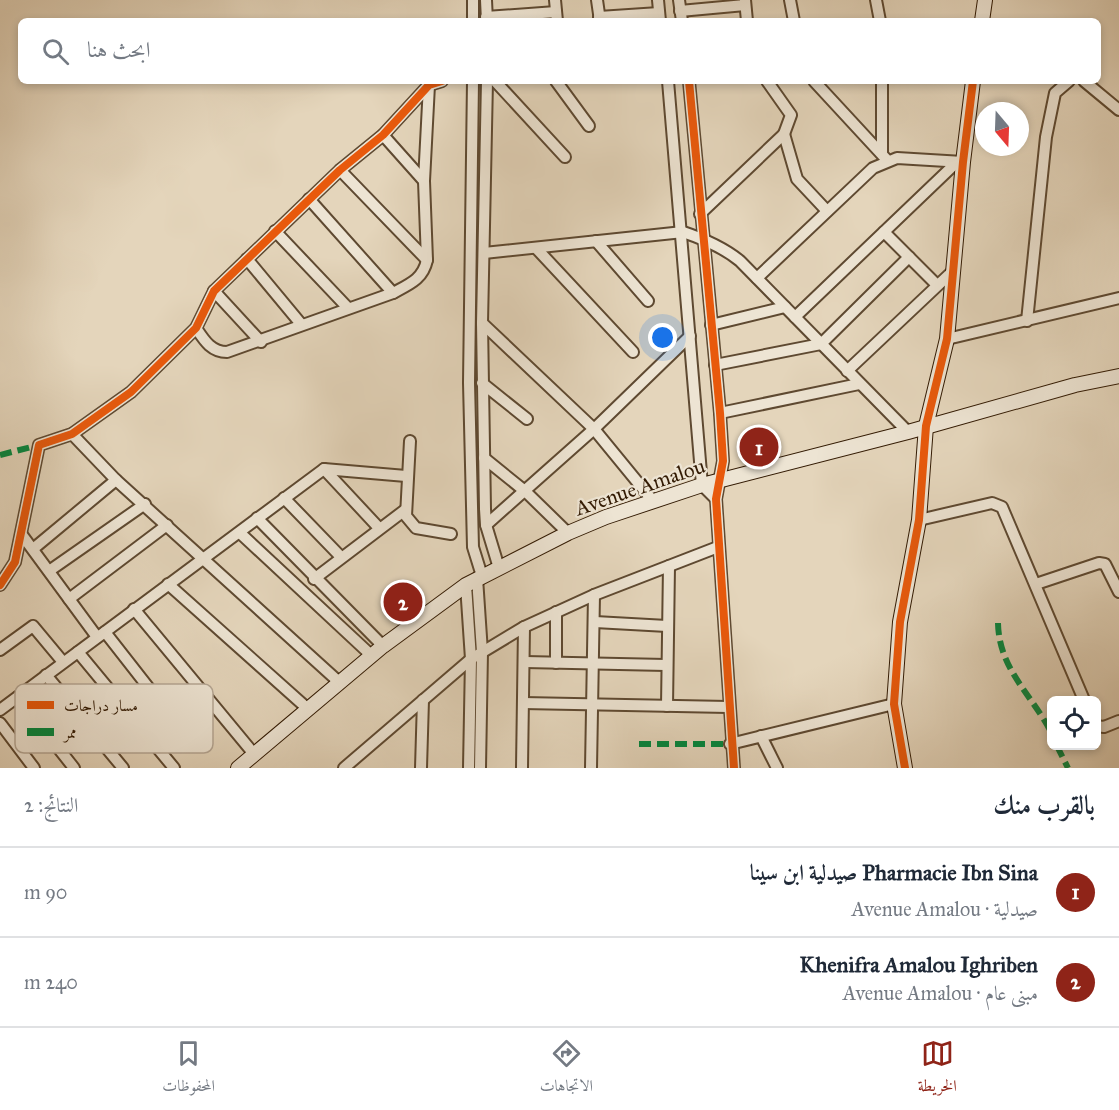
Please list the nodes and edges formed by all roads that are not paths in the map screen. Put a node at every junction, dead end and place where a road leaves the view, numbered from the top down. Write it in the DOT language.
graph roads {
  1 [pos="473,0"];
  2 [pos="486,0"];
  3 [pos="555,0"];
  4 [pos="597,0"];
  5 [pos="658,0"];
  6 [pos="790,0"];
  7 [pos="876,0"];
  8 [pos="985,0"];
  9 [pos="745,2"];
  10 [pos="680,11"];
  11 [pos="557,16"];
  12 [pos="660,17"];
  13 [pos="473,18"];
  14 [pos="487,18"];
  15 [pos="510,18"];
  16 [pos="600,18"];
  17 [pos="630,18"];
  18 [pos="747,18"];
  19 [pos="793,18"];
  20 [pos="879,18"];
  21 [pos="982,18"];
  22 [pos="432,84"];
  23 [pos="473,84"];
  24 [pos="487,84"];
  25 [pos="498,84"];
  26 [pos="558,84"];
  27 [pos="668,84"];
  28 [pos="689,84"];
  29 [pos="769,84"];
  30 [pos="817,84"];
  31 [pos="882,84"];
  32 [pos="973,84"];
  33 [pos="1066,84"];
  34 [pos="1088,84"];
  35 [pos="429,85"];
  36 [pos="1119,110"];
  37 [pos="589,126"];
  38 [pos="784,134"];
  39 [pos="382,135"];
  40 [pos="565,157"];
  41 [pos="885,157"];
  42 [pos="960,162"];
  43 [pos="340,170"];
  44 [pos="424,181"];
  45 [pos="309,199"];
  46 [pos="827,211"];
  47 [pos="700,214"];
  48 [pos="275,231"];
  49 [pos="682,232"];
  50 [pos="884,232"];
  51 [pos="702,238"];
  52 [pos="596,241"];
  53 [pos="536,248"];
  54 [pos="484,253"];
  55 [pos="909,257"];
  56 [pos="247,260"];
  57 [pos="427,260"];
  58 [pos="953,271"];
  59 [pos="757,278"];
  60 [pos="937,285"];
  61 [pos="214,291"];
  62 [pos="393,292"];
  63 [pos="1119,298"];
  64 [pos="648,301"];
  65 [pos="785,307"];
  66 [pos="348,308"];
  67 [pos="795,317"];
  68 [pos="1027,321"];
  69 [pos="482,323"];
  70 [pos="301,324"];
  71 [pos="711,325"];
  72 [pos="196,328"];
  73 [pos="690,336"];
  74 [pos="947,339"];
  75 [pos="261,342"];
  76 [pos="821,344"];
  77 [pos="633,352"];
  78 [pos="715,365"];
  79 [pos="847,371"];
  80 [pos="1119,376"];
  81 [pos="482,383"];
  82 [pos="859,384"];
  83 [pos="720,413"];
  84 [pos="527,419"];
  85 [pos="926,426"];
  86 [pos="594,429"];
  87 [pos="908,432"];
  88 [pos="72,434"];
  89 [pos="410,441"];
  90 [pos="484,458"];
  91 [pos="324,469"];
  92 [pos="406,476"];
  93 [pos="116,480"];
  94 [pos="719,482"];
  95 [pos="702,485"];
  96 [pos="526,492"];
  97 [pos="284,498"];
  98 [pos="716,499"];
  99 [pos="653,501"];
  100 [pos="145,504"];
  101 [pos="405,510"];
  102 [pos="257,518"];
  103 [pos="919,520"];
  104 [pos="167,525"];
  105 [pos="486,525"];
  106 [pos="379,528"];
  107 [pos="240,534"];
  108 [pos="451,534"];
  109 [pos="568,534"];
  110 [pos="22,535"];
  111 [pos="718,547"];
  112 [pos="33,549"];
  113 [pos="341,557"];
  114 [pos="203,559"];
  115 [pos="669,566"];
  116 [pos="499,568"];
  117 [pos="49,571"];
  118 [pos="314,579"];
  119 [pos="475,580"];
  120 [pos="168,584"];
  121 [pos="1036,584"];
  122 [pos="0,585"];
  123 [pos="1119,592"];
  124 [pos="594,595"];
  125 [pos="69,599"];
  126 [pos="134,609"];
  127 [pos="556,612"];
  128 [pos="595,622"];
  129 [pos="667,626"];
  130 [pos="524,627"];
  131 [pos="101,635"];
  132 [pos="383,646"];
  133 [pos="0,650"];
  134 [pos="78,652"];
  135 [pos="482,652"];
  136 [pos="371,655"];
  137 [pos="471,659"];
  138 [pos="63,662"];
  139 [pos="525,662"];
  140 [pos="556,663"];
  141 [pos="592,665"];
  142 [pos="666,665"];
  143 [pos="46,675"];
  144 [pos="339,682"];
  145 [pos="35,684"];
  146 [pos="53,684"];
  147 [pos="104,684"];
  148 [pos="144,684"];
  149 [pos="190,684"];
  150 [pos="1082,696"];
  151 [pos="15,699"];
  152 [pos="423,700"];
  153 [pos="523,703"];
  154 [pos="894,704"];
  155 [pos="592,705"];
  156 [pos="667,706"];
  157 [pos="728,707"];
  158 [pos="308,709"];
  159 [pos="0,710"];
  160 [pos="213,714"];
  161 [pos="1119,721"];
  162 [pos="0,723"];
  163 [pos="1101,727"];
  164 [pos="761,736"];
  165 [pos="15,743"];
  166 [pos="730,744"];
  167 [pos="23,753"];
  168 [pos="62,753"];
  169 [pos="111,753"];
  170 [pos="162,753"];
  171 [pos="249,762"];
  172 [pos="34,768"];
  173 [pos="74,768"];
  174 [pos="123,768"];
  175 [pos="174,768"];
  176 [pos="344,768"];
  177 [pos="421,768"];
  178 [pos="469,768"];
  179 [pos="480,768"];
  180 [pos="522,768"];
  181 [pos="591,768"];
  182 [pos="734,768"];
  183 [pos="777,768"];
  184 [pos="905,768"];
  1 -- 13 [label="street"];
  2 -- 14 [label="street"];
  3 -- 11 [label="street"];
  4 -- 16 [label="street"];
  5 -- 12 [label="street"];
  6 -- 19 [label="street"];
  7 -- 20 [label="street"];
  8 -- 21 [label="main road"];
  9 -- 10 [label="street"];
  9 -- 18 [label="street"];
  11 -- 15 [label="street"];
  12 -- 17 [label="street"];
  22 -- 35 [label="street"];
  23 -- 119 [label="street"];
  24 -- 54 [label="street"];
  25 -- 40 [label="street"];
  26 -- 37 [label="street"];
  27 -- 49 [label="street"];
  28 -- 47 [label="street"];
  29 -- 38 [label="street"];
  30 -- 41 [label="street"];
  31 -- 41 [label="street"];
  32 -- 42 [label="main road"];
  33 -- 68 [label="street"];
  34 -- 36 [label="street"];
  35 -- 39 [label="street"];
  35 -- 44 [label="street"];
  38 -- 46 [label="street"];
  38 -- 47 [label="street"];
  39 -- 43 [label="street"];
  39 -- 44 [label="street"];
  41 -- 42 [label="street"];
  41 -- 46 [label="street"];
  42 -- 50 [label="street"];
  42 -- 58 [label="main road"];
  43 -- 45 [label="street"];
  43 -- 57 [label="street"];
  44 -- 57 [label="street"];
  45 -- 48 [label="street"];
  45 -- 62 [label="street"];
  46 -- 59 [label="street"];
  47 -- 51 [label="street"];
  48 -- 56 [label="street"];
  48 -- 66 [label="street"];
  49 -- 51 [label="street"];
  49 -- 52 [label="street"];
  49 -- 73 [label="street"];
  50 -- 55 [label="street"];
  50 -- 67 [label="street"];
  51 -- 59 [label="street"];
  51 -- 71 [label="street"];
  52 -- 53 [label="street"];
  52 -- 64 [label="street"];
  53 -- 54 [label="street"];
  53 -- 77 [label="street"];
  54 -- 69 [label="street"];
  55 -- 60 [label="street"];
  55 -- 76 [label="street"];
  56 -- 61 [label="street"];
  56 -- 70 [label="street"];
  57 -- 62 [label="street"];
  58 -- 60 [label="street"];
  58 -- 74 [label="main road"];
  59 -- 65 [label="street"];
  60 -- 79 [label="street"];
  61 -- 72 [label="street"];
  61 -- 75 [label="street"];
  62 -- 66 [label="street"];
  63 -- 68 [label="street"];
  65 -- 67 [label="street"];
  65 -- 71 [label="street"];
  66 -- 70 [label="street"];
  67 -- 76 [label="street"];
  68 -- 74 [label="street"];
  69 -- 81 [label="street"];
  69 -- 86 [label="street"];
  70 -- 75 [label="street"];
  71 -- 78 [label="street"];
  72 -- 75 [label="street"];
  72 -- 88 [label="street"];
  73 -- 86 [label="street"];
  73 -- 95 [label="street"];
  74 -- 85 [label="main road"];
  76 -- 78 [label="street"];
  76 -- 79 [label="street"];
  78 -- 83 [label="street"];
  79 -- 82 [label="street"];
  80 -- 85 [label="main road, Avenue Amalou"];
  81 -- 84 [label="street"];
  81 -- 90 [label="street"];
  82 -- 83 [label="street"];
  82 -- 87 [label="street"];
  83 -- 94 [label="street"];
  85 -- 87 [label="main road, Avenue Amalou"];
  85 -- 103 [label="main road"];
  86 -- 96 [label="street"];
  86 -- 99 [label="street"];
  87 -- 94 [label="main road, Avenue Amalou"];
  88 -- 93 [label="street"];
  88 -- 110 [label="street"];
  89 -- 92 [label="street"];
  90 -- 96 [label="street"];
  90 -- 105 [label="street"];
  91 -- 92 [label="street"];
  91 -- 97 [label="street"];
  91 -- 106 [label="street"];
  92 -- 101 [label="street"];
  93 -- 100 [label="street"];
  93 -- 112 [label="street"];
  94 -- 95 [label="main road, Avenue Amalou"];
  94 -- 98 [label="street"];
  95 -- 98 [label="street"];
  95 -- 99 [label="main road, Avenue Amalou"];
  96 -- 105 [label="street"];
  96 -- 109 [label="street"];
  97 -- 102 [label="street"];
  97 -- 113 [label="street"];
  98 -- 111 [label="street"];
  99 -- 109 [label="main road, Avenue Amalou"];
  100 -- 104 [label="street"];
  100 -- 117 [label="street"];
  101 -- 106 [label="street"];
  101 -- 108 [label="street"];
  102 -- 107 [label="street"];
  102 -- 118 [label="street"];
  103 -- 121 [label="street"];
  103 -- 154 [label="main road"];
  104 -- 114 [label="street"];
  104 -- 125 [label="street"];
  105 -- 116 [label="street"];
  106 -- 113 [label="street"];
  107 -- 114 [label="street"];
  107 -- 136 [label="street"];
  109 -- 116 [label="main road, Avenue Amalou"];
  110 -- 112 [label="street"];
  110 -- 122 [label="street"];
  111 -- 115 [label="street"];
  111 -- 157 [label="street"];
  112 -- 117 [label="street"];
  113 -- 118 [label="street"];
  114 -- 120 [label="street"];
  114 -- 144 [label="street"];
  115 -- 124 [label="street"];
  115 -- 129 [label="street"];
  116 -- 119 [label="main road, Avenue Amalou"];
  117 -- 125 [label="street"];
  118 -- 132 [label="street"];
  119 -- 132 [label="main road, Avenue Amalou"];
  119 -- 135 [label="street"];
  119 -- 137 [label="street"];
  120 -- 126 [label="street"];
  120 -- 158 [label="street"];
  121 -- 123 [label="street"];
  121 -- 150 [label="street"];
  124 -- 127 [label="street"];
  124 -- 128 [label="street"];
  125 -- 131 [label="street"];
  126 -- 131 [label="street"];
  126 -- 149 [label="street"];
  127 -- 130 [label="street"];
  127 -- 140 [label="street"];
  128 -- 129 [label="street"];
  128 -- 141 [label="street"];
  129 -- 142 [label="street"];
  130 -- 135 [label="street"];
  130 -- 139 [label="street"];
  131 -- 134 [label="street"];
  131 -- 148 [label="street"];
  132 -- 136 [label="main road, Avenue Amalou"];
  133 -- 138 [label="street"];
  134 -- 138 [label="street"];
  134 -- 147 [label="street"];
  135 -- 137 [label="street"];
  135 -- 179 [label="street"];
  136 -- 144 [label="main road, Avenue Amalou"];
  137 -- 152 [label="street"];
  137 -- 178 [label="street"];
  138 -- 143 [label="street"];
  139 -- 140 [label="street"];
  139 -- 153 [label="street"];
  140 -- 141 [label="street"];
  141 -- 142 [label="street"];
  141 -- 155 [label="street"];
  142 -- 156 [label="street"];
  143 -- 145 [label="street"];
  143 -- 146 [label="street"];
  144 -- 158 [label="main road, Avenue Amalou"];
  151 -- 159 [label="street"];
  152 -- 176 [label="street"];
  152 -- 177 [label="street"];
  153 -- 155 [label="street"];
  153 -- 180 [label="street"];
  154 -- 164 [label="street"];
  154 -- 184 [label="main road"];
  155 -- 156 [label="street"];
  155 -- 181 [label="street"];
  156 -- 157 [label="street"];
  157 -- 166 [label="street"];
  158 -- 171 [label="main road, Avenue Amalou"];
  160 -- 171 [label="street"];
  161 -- 163 [label="street"];
  162 -- 165 [label="street"];
  164 -- 166 [label="street"];
  164 -- 183 [label="street"];
  166 -- 182 [label="street"];
  167 -- 172 [label="street"];
  168 -- 173 [label="street"];
  169 -- 174 [label="street"];
  170 -- 175 [label="street"];
}
